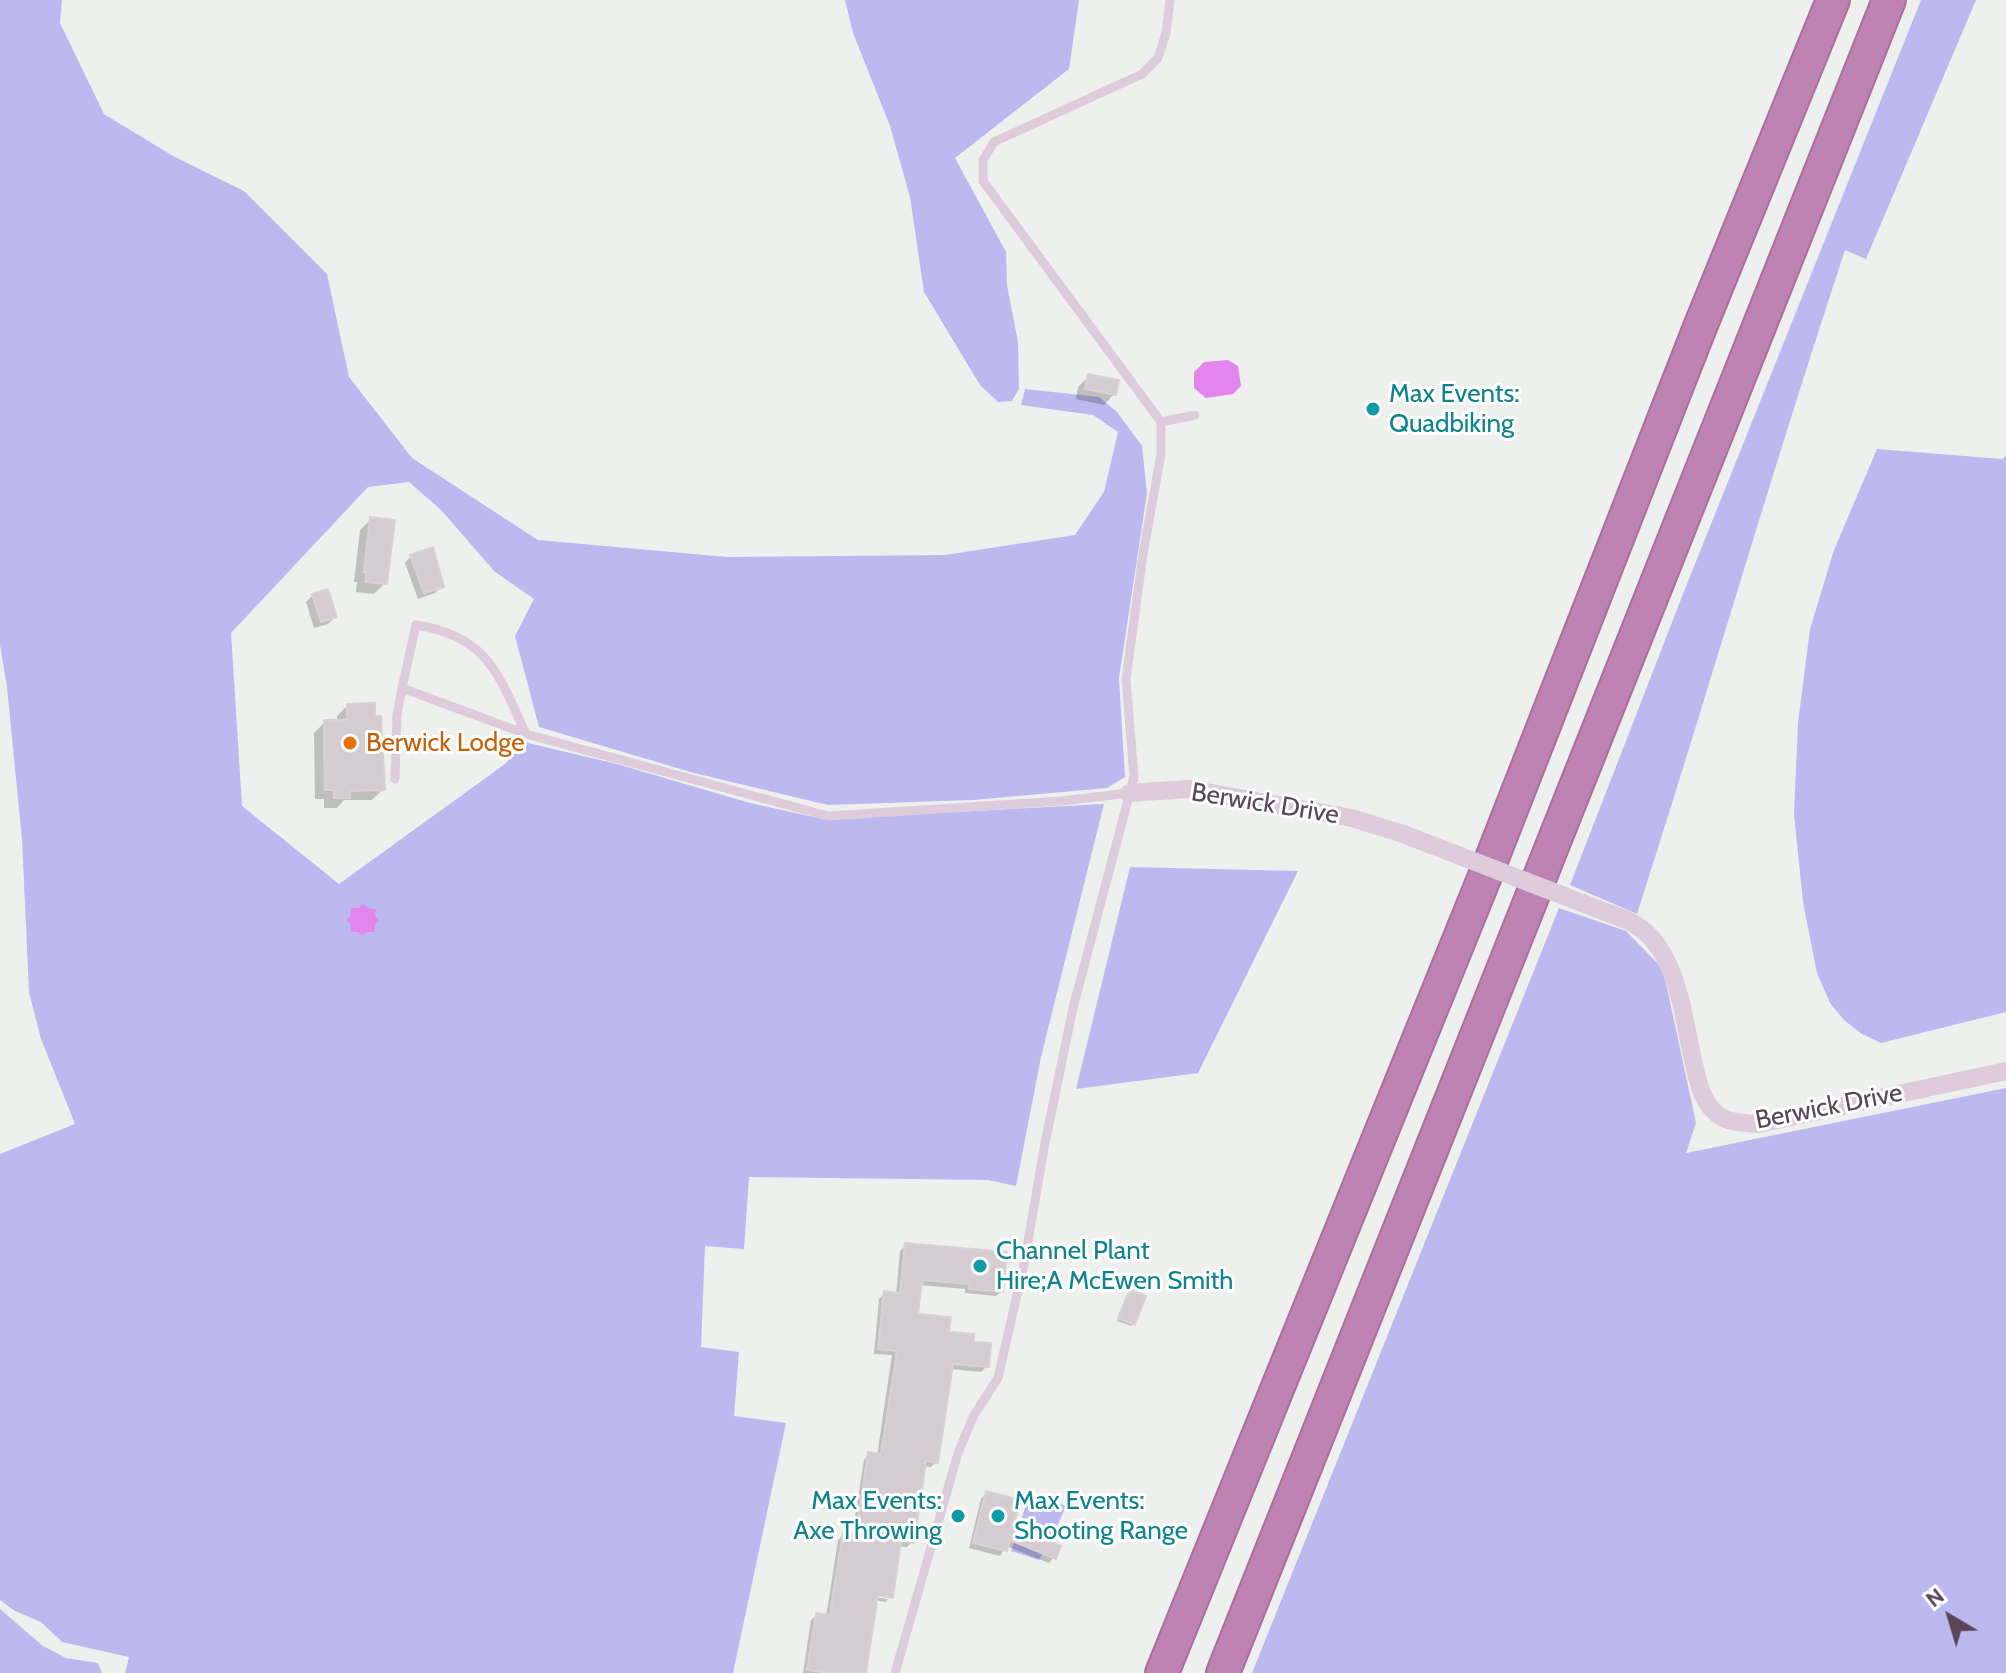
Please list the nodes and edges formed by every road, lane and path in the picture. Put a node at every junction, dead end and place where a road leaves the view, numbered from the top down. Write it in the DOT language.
graph roads {
  1 [pos="1170,0"];
  2 [pos="1833,0"];
  3 [pos="1889,0"];
  4 [pos="1195,415"];
  5 [pos="1161,422"];
  6 [pos="402,688"];
  7 [pos="526,734"];
  8 [pos="395,779"];
  9 [pos="1129,793"];
  10 [pos="2006,1071"];
  11 [pos="895,1673"];
  12 [pos="1162,1673"];
  13 [pos="1223,1673"];
  1 -- 5 [label="lane"];
  2 -- 12 [label="highway"];
  3 -- 13 [label="highway"];
  4 -- 5 [label="lane"];
  5 -- 9 [label="lane"];
  6 -- 7 [label="lane, Berwick Drive"];
  6 -- 7 [label="lane"];
  6 -- 8 [label="lane"];
  7 -- 9 [label="lane, Berwick Drive"];
  9 -- 10 [label="street, Berwick Drive, bridge"];
  9 -- 11 [label="lane"];
}
